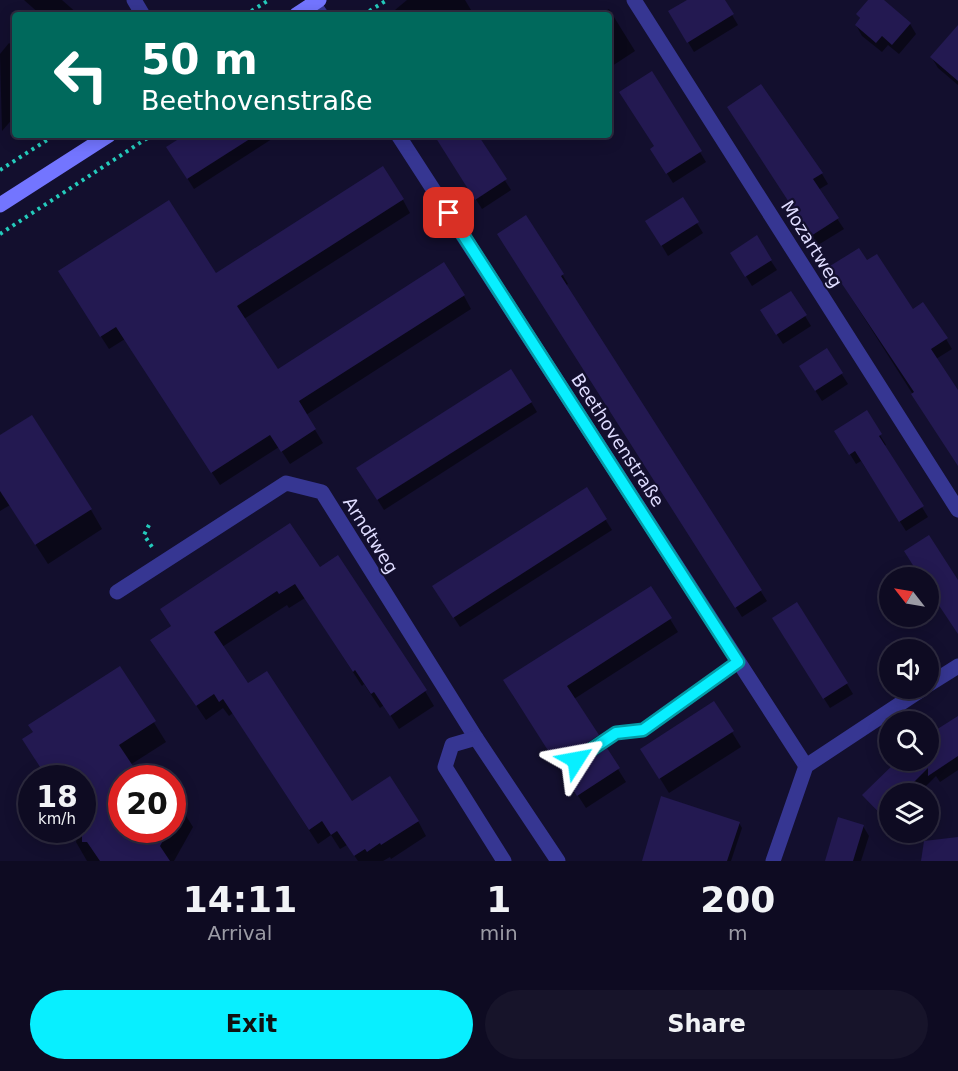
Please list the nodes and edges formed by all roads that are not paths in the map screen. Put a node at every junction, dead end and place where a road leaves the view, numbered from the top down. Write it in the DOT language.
graph roads {
  1 [pos="634,0"];
  2 [pos="318,6"];
  3 [pos="303,12"];
  4 [pos="104,138"];
  5 [pos="400,138"];
  6 [pos="0,205"];
  7 [pos="958,510"];
  8 [pos="117,592"];
  9 [pos="738,662"];
  10 [pos="958,666"];
  11 [pos="939,678"];
  12 [pos="907,699"];
  13 [pos="476,738"];
  14 [pos="576,760"];
  15 [pos="806,766"];
  16 [pos="504,861"];
  17 [pos="558,861"];
  18 [pos="774,861"];
  1 -- 7 [label="street, Mozartweg"];
  2 -- 3 [label="main road"];
  4 -- 6 [label="main road"];
  5 -- 9 [label="street, Beethovenstraße"];
  8 -- 13 [label="street, Arndtweg"];
  9 -- 14 [label="lane"];
  9 -- 15 [label="street, Beethovenstraße"];
  10 -- 11 [label="street"];
  12 -- 15 [label="street"];
  13 -- 16 [label="street"];
  13 -- 17 [label="street, Arndtweg"];
  15 -- 18 [label="street"];
}
